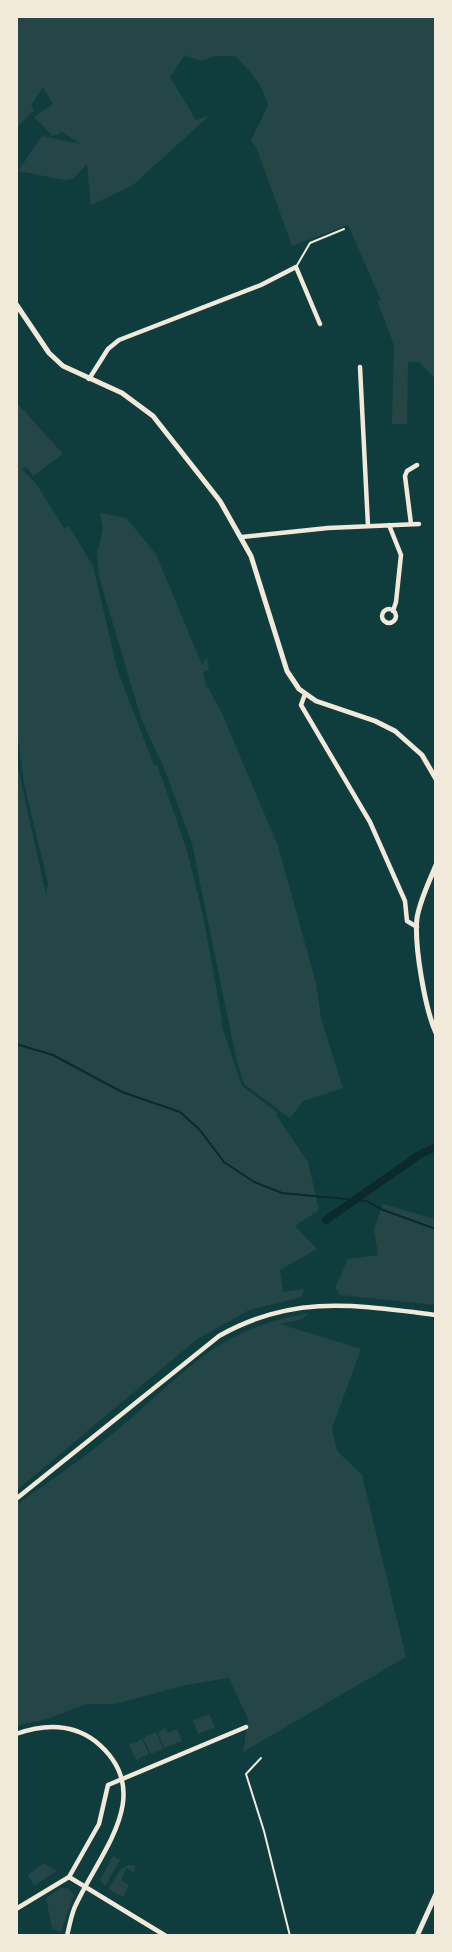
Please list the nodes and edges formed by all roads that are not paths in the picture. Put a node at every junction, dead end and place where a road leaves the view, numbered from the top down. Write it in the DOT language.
graph roads {
  1 [pos="344,229"];
  2 [pos="296,267"];
  3 [pos="16,304"];
  4 [pos="320,324"];
  5 [pos="360,367"];
  6 [pos="89,379"];
  7 [pos="417,465"];
  8 [pos="411,524"];
  9 [pos="419,524"];
  10 [pos="389,525"];
  11 [pos="368,526"];
  12 [pos="242,537"];
  13 [pos="393,610"];
  14 [pos="305,694"];
  15 [pos="435,779"];
  16 [pos="435,865"];
  17 [pos="417,927"];
  18 [pos="435,1034"];
  19 [pos="435,1315"];
  20 [pos="16,1498"];
  21 [pos="246,1727"];
  22 [pos="16,1734"];
  23 [pos="261,1758"];
  24 [pos="122,1777"];
  25 [pos="69,1877"];
  26 [pos="86,1888"];
  27 [pos="435,1894"];
  28 [pos="16,1909"];
  29 [pos="67,1935"];
  30 [pos="166,1935"];
  31 [pos="290,1935"];
  32 [pos="417,1935"];
  1 -- 2 [label="lane"];
  2 -- 4 [label="street"];
  2 -- 6 [label="street"];
  3 -- 6 [label="street"];
  5 -- 11 [label="street"];
  6 -- 12 [label="street"];
  7 -- 8 [label="street"];
  8 -- 9 [label="street"];
  8 -- 10 [label="street"];
  10 -- 11 [label="street"];
  10 -- 13 [label="street"];
  11 -- 12 [label="street"];
  12 -- 14 [label="street"];
  14 -- 15 [label="street"];
  14 -- 17 [label="street"];
  16 -- 17 [label="street"];
  17 -- 18 [label="street"];
  19 -- 20 [label="street"];
  21 -- 24 [label="street"];
  22 -- 24 [label="street"];
  23 -- 31 [label="lane"];
  24 -- 25 [label="street"];
  24 -- 26 [label="street"];
  25 -- 26 [label="street"];
  25 -- 28 [label="street"];
  26 -- 29 [label="street"];
  26 -- 30 [label="street"];
  27 -- 32 [label="street"];
}
